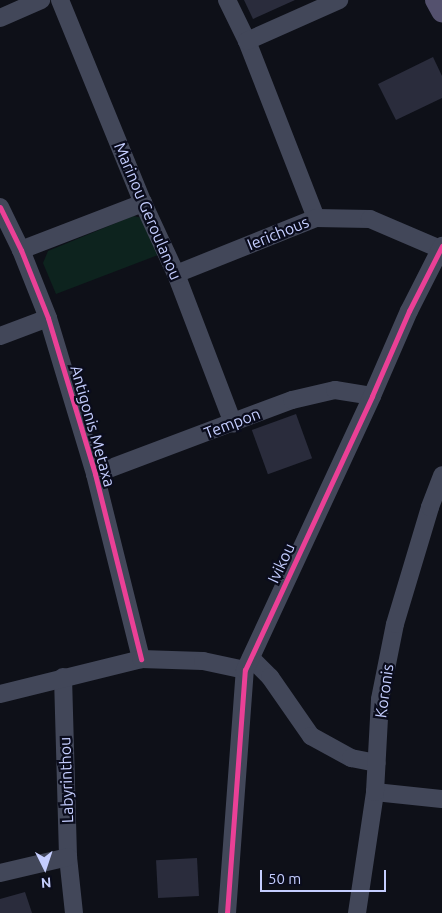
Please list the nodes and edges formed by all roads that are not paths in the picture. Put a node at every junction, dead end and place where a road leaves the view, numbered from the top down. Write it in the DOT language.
graph roads {
  1 [pos="41,0"];
  2 [pos="60,0"];
  3 [pos="227,0"];
  4 [pos="339,0"];
  5 [pos="436,0"];
  6 [pos="442,11"];
  7 [pos="0,18"];
  8 [pos="247,41"];
  9 [pos="143,203"];
  10 [pos="0,207"];
  11 [pos="316,218"];
  12 [pos="441,248"];
  13 [pos="21,250"];
  14 [pos="176,274"];
  15 [pos="48,318"];
  16 [pos="0,336"];
  17 [pos="372,396"];
  18 [pos="233,423"];
  19 [pos="96,474"];
  20 [pos="442,475"];
  21 [pos="436,510"];
  22 [pos="141,659"];
  23 [pos="248,664"];
  24 [pos="63,677"];
  25 [pos="1,690"];
  26 [pos="377,763"];
  27 [pos="375,792"];
  28 [pos="442,799"];
  29 [pos="68,857"];
  30 [pos="0,873"];
  31 [pos="74,913"];
  32 [pos="227,913"];
  33 [pos="357,913"];
  1 -- 7 [label="street"];
  2 -- 9 [label="street, Marinou Geroulanou"];
  3 -- 8 [label="street"];
  4 -- 8 [label="street"];
  5 -- 6 [label="main road"];
  8 -- 11 [label="street"];
  9 -- 13 [label="street"];
  9 -- 14 [label="street, Marinou Geroulanou"];
  10 -- 13 [label="street, Antigonis Metaxa"];
  11 -- 12 [label="street, Ierichous"];
  11 -- 14 [label="street, Ierichous"];
  12 -- 17 [label="street, Ivikou"];
  13 -- 15 [label="street, Antigonis Metaxa"];
  14 -- 18 [label="street, Marinou Geroulanou"];
  15 -- 16 [label="street"];
  15 -- 19 [label="street, Antigonis Metaxa"];
  17 -- 18 [label="street, Tempon"];
  17 -- 23 [label="street, Ivikou"];
  18 -- 19 [label="street, Tempon"];
  19 -- 22 [label="street, Antigonis Metaxa"];
  20 -- 21 [label="street, Koronis"];
  21 -- 26 [label="street, Koronis"];
  22 -- 23 [label="street"];
  22 -- 24 [label="street"];
  23 -- 26 [label="street"];
  23 -- 32 [label="street, Ivikou"];
  24 -- 25 [label="street"];
  24 -- 29 [label="street, Labyrinthou"];
  26 -- 27 [label="street, Koronis"];
  27 -- 28 [label="street"];
  27 -- 33 [label="street, Koronis"];
  29 -- 30 [label="street"];
  29 -- 31 [label="street, Labyrinthou"];
}
